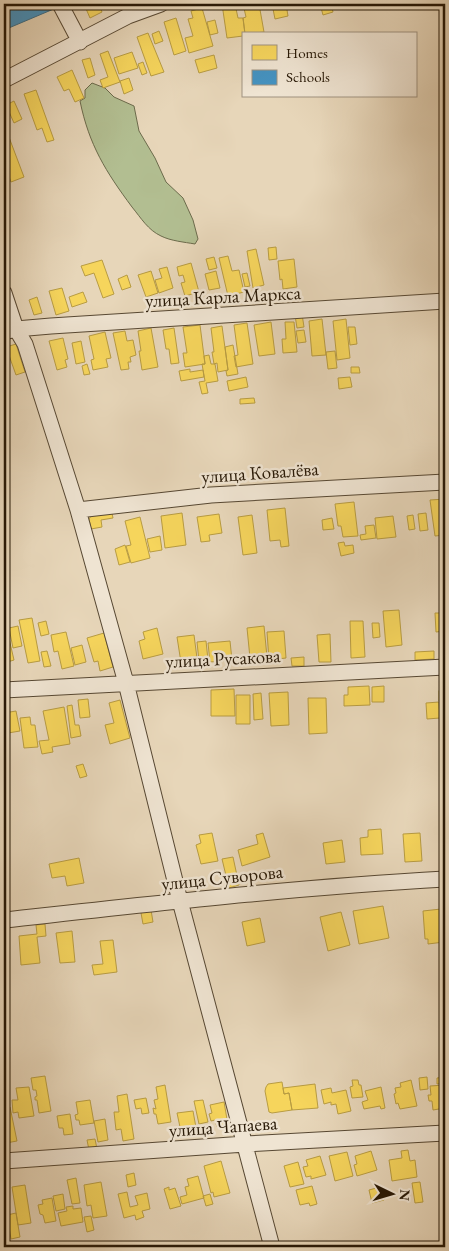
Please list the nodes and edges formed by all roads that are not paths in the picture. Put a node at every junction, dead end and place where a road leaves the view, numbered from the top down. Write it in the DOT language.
graph roads {
  1 [pos="60,4"];
  2 [pos="161,4"];
  3 [pos="80,42"];
  4 [pos="4,80"];
  5 [pos="4,293"];
  6 [pos="445,302"];
  7 [pos="10,331"];
  8 [pos="445,482"];
  9 [pos="78,510"];
  10 [pos="445,667"];
  11 [pos="126,683"];
  12 [pos="4,690"];
  13 [pos="445,879"];
  14 [pos="180,901"];
  15 [pos="4,920"];
  16 [pos="445,1133"];
  17 [pos="245,1144"];
  18 [pos="4,1162"];
  19 [pos="272,1247"];
  1 -- 3 [label="street"];
  2 -- 3 [label="street"];
  3 -- 4 [label="street"];
  5 -- 7 [label="street"];
  6 -- 7 [label="street, улица Карла Маркса"];
  7 -- 9 [label="street"];
  8 -- 9 [label="street, улица Ковалёва"];
  9 -- 11 [label="street"];
  10 -- 11 [label="street, улица Русакова"];
  11 -- 12 [label="street, улица Русакова"];
  11 -- 14 [label="street"];
  13 -- 14 [label="street, улица Суворова"];
  14 -- 15 [label="street, улица Суворова"];
  14 -- 17 [label="street"];
  16 -- 17 [label="street, улица Чапаева"];
  17 -- 18 [label="street, улица Чапаева"];
  17 -- 19 [label="street"];
}
